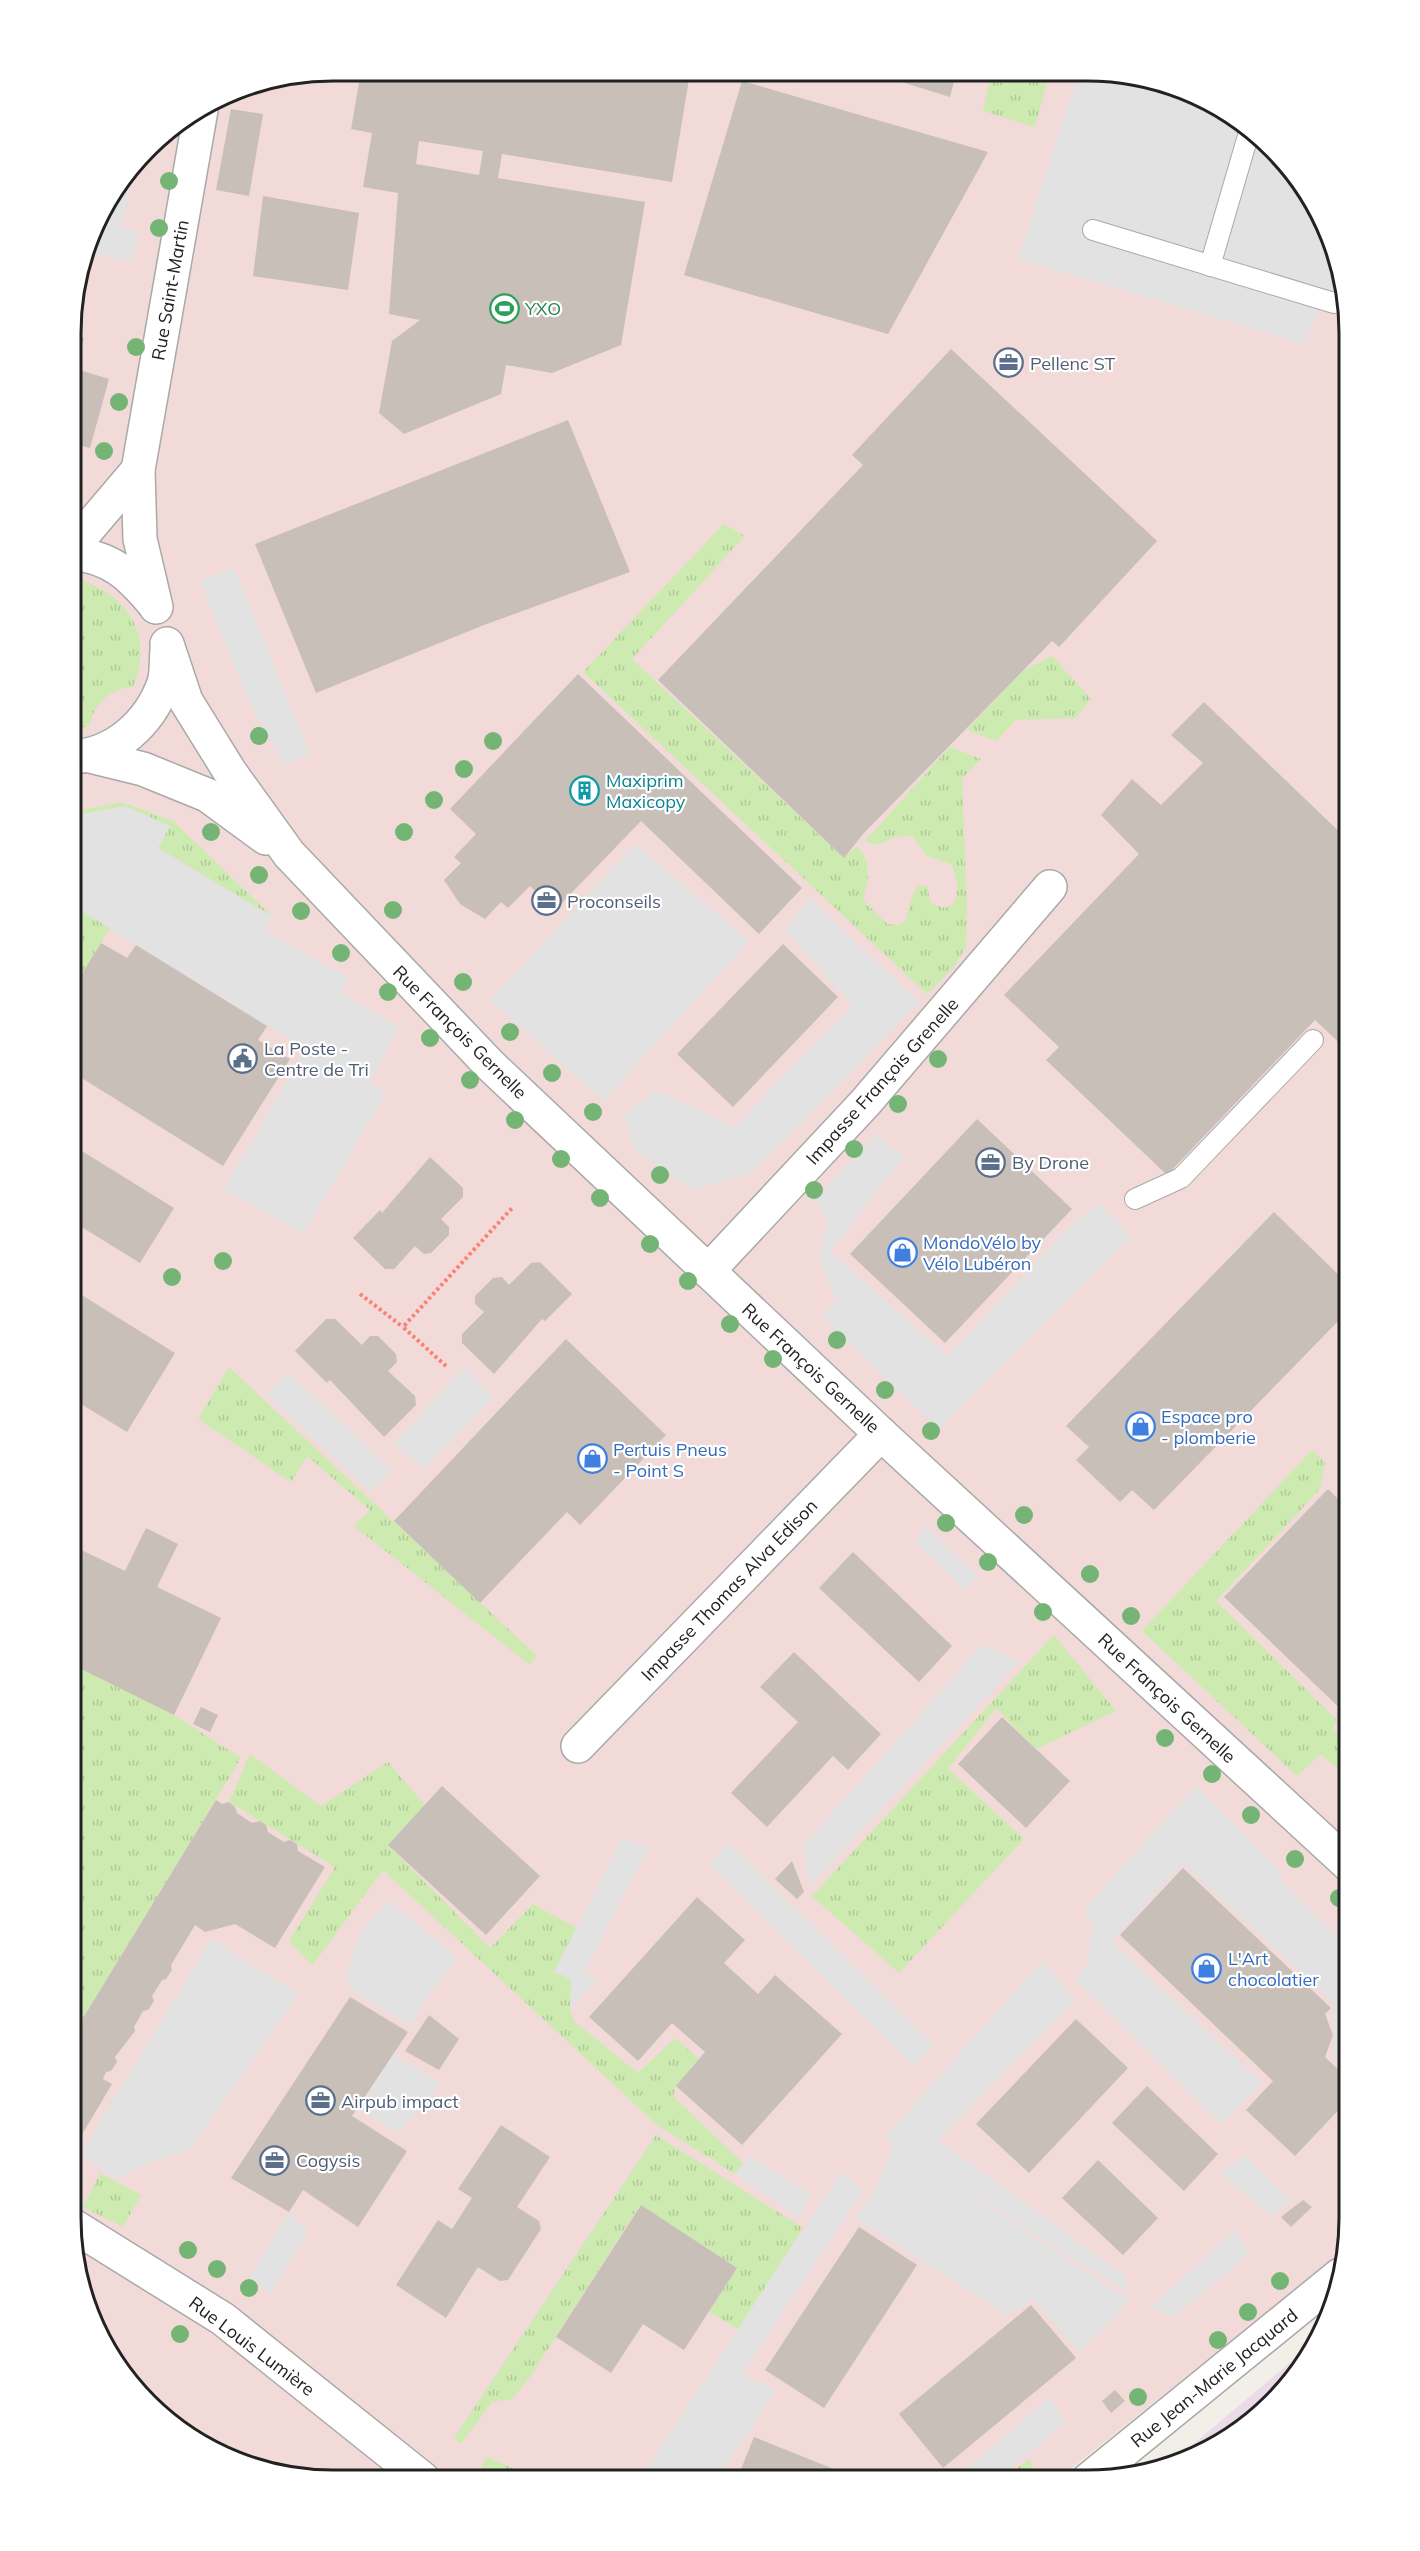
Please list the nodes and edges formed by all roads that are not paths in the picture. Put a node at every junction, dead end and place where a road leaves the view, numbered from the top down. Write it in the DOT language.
graph roads {
  1 [pos="199,119"];
  2 [pos="1247,138"];
  3 [pos="1093,230"];
  4 [pos="1210,266"];
  5 [pos="1334,303"];
  6 [pos="138,470"];
  7 [pos="81,534"];
  8 [pos="81,555"];
  9 [pos="156,607"];
  10 [pos="167,644"];
  11 [pos="81,757"];
  12 [pos="289,854"];
  13 [pos="1050,887"];
  14 [pos="1313,1040"];
  15 [pos="1135,1199"];
  16 [pos="708,1270"];
  17 [pos="881,1434"];
  18 [pos="578,1746"];
  19 [pos="1339,1856"];
  20 [pos="82,2231"];
  21 [pos="1330,2283"];
  22 [pos="1101,2469"];
  23 [pos="412,2470"];
  1 -- 6 [label="street, Rue Saint-Martin"];
  2 -- 4 [label="lane"];
  3 -- 4 [label="lane"];
  4 -- 5 [label="lane"];
  6 -- 7 [label="street"];
  6 -- 9 [label="street, Rue Saint-Martin"];
  8 -- 9 [label="street"];
  9 -- 10 [label="street, Rue Saint-Martin"];
  10 -- 11 [label="street"];
  10 -- 12 [label="street, Rue Saint-Martin"];
  11 -- 12 [label="street"];
  12 -- 16 [label="street, Rue François Gernelle"];
  13 -- 16 [label="street, Impasse François Grenelle"];
  14 -- 15 [label="lane"];
  16 -- 17 [label="street, Rue François Gernelle"];
  17 -- 18 [label="street, Impasse Thomas Alva Edison"];
  17 -- 19 [label="street, Rue François Gernelle"];
  20 -- 23 [label="street, Rue Louis Lumière"];
  21 -- 22 [label="street, Rue Jean-Marie Jacquard"];
}
